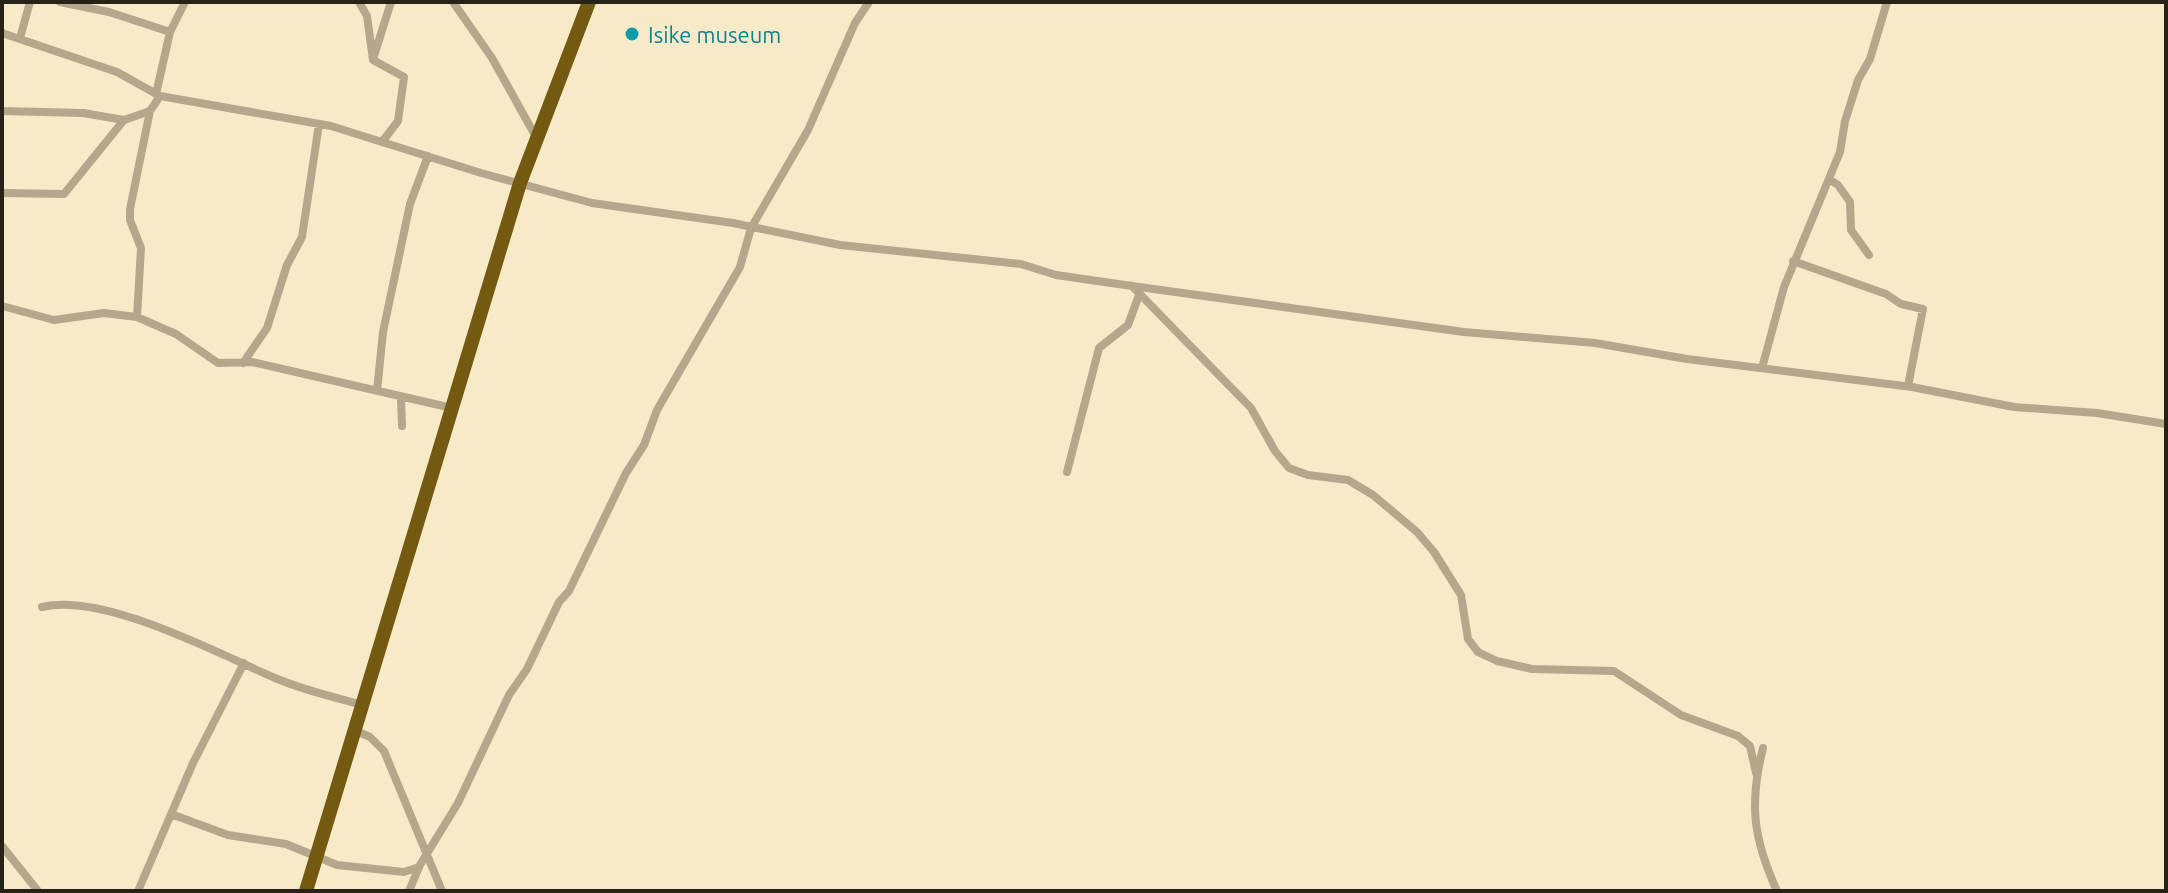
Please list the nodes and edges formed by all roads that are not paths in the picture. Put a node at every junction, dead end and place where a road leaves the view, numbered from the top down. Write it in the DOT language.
graph roads {
  1 [pos="30,2"];
  2 [pos="60,2"];
  3 [pos="185,2"];
  4 [pos="359,2"];
  5 [pos="391,2"];
  6 [pos="453,2"];
  7 [pos="589,2"];
  8 [pos="869,2"];
  9 [pos="1887,2"];
  10 [pos="170,32"];
  11 [pos="2,33"];
  12 [pos="20,38"];
  13 [pos="373,60"];
  14 [pos="158,95"];
  15 [pos="2,111"];
  16 [pos="150,111"];
  17 [pos="124,120"];
  18 [pos="319,124"];
  19 [pos="536,138"];
  20 [pos="382,142"];
  21 [pos="428,156"];
  22 [pos="1829,179"];
  23 [pos="520,183"];
  24 [pos="2,193"];
  25 [pos="751,228"];
  26 [pos="1869,255"];
  27 [pos="1793,261"];
  28 [pos="1132,286"];
  29 [pos="1139,295"];
  30 [pos="2,306"];
  31 [pos="137,317"];
  32 [pos="243,363"];
  33 [pos="1762,368"];
  34 [pos="1908,386"];
  35 [pos="377,391"];
  36 [pos="401,398"];
  37 [pos="452,408"];
  38 [pos="2166,424"];
  39 [pos="402,426"];
  40 [pos="1067,472"];
  41 [pos="42,607"];
  42 [pos="244,663"];
  43 [pos="364,705"];
  44 [pos="354,730"];
  45 [pos="1763,748"];
  46 [pos="1756,773"];
  47 [pos="171,814"];
  48 [pos="2,846"];
  49 [pos="428,856"];
  50 [pos="316,857"];
  51 [pos="419,866"];
  52 [pos="38,891"];
  53 [pos="138,891"];
  54 [pos="306,891"];
  55 [pos="409,891"];
  56 [pos="442,891"];
  57 [pos="1777,891"];
  1 -- 12 [label="street"];
  2 -- 10 [label="street"];
  3 -- 10 [label="street"];
  4 -- 13 [label="street"];
  5 -- 13 [label="street"];
  6 -- 19 [label="street"];
  7 -- 19 [label="highway"];
  8 -- 25 [label="street"];
  9 -- 22 [label="street"];
  10 -- 14 [label="street"];
  11 -- 12 [label="street"];
  12 -- 14 [label="street"];
  13 -- 20 [label="street"];
  14 -- 16 [label="street"];
  14 -- 18 [label="street"];
  15 -- 17 [label="street"];
  16 -- 17 [label="street"];
  16 -- 31 [label="street"];
  17 -- 24 [label="street"];
  18 -- 20 [label="street"];
  18 -- 32 [label="street"];
  19 -- 23 [label="highway"];
  20 -- 21 [label="street"];
  21 -- 23 [label="street"];
  21 -- 35 [label="street"];
  22 -- 26 [label="street"];
  22 -- 27 [label="street"];
  23 -- 25 [label="street"];
  23 -- 37 [label="highway"];
  25 -- 28 [label="street"];
  25 -- 49 [label="street"];
  27 -- 33 [label="street"];
  27 -- 34 [label="street"];
  28 -- 29 [label="street"];
  28 -- 33 [label="street"];
  29 -- 40 [label="street"];
  29 -- 46 [label="street"];
  30 -- 31 [label="street"];
  31 -- 32 [label="street"];
  32 -- 35 [label="street"];
  33 -- 34 [label="street"];
  34 -- 38 [label="street"];
  35 -- 36 [label="street"];
  36 -- 37 [label="street"];
  36 -- 39 [label="street"];
  37 -- 43 [label="highway"];
  41 -- 42 [label="street"];
  42 -- 43 [label="street"];
  42 -- 47 [label="street"];
  43 -- 44 [label="highway"];
  44 -- 49 [label="street"];
  44 -- 50 [label="highway"];
  45 -- 46 [label="street"];
  46 -- 57 [label="street"];
  47 -- 50 [label="street"];
  47 -- 53 [label="street"];
  48 -- 52 [label="street"];
  49 -- 51 [label="street"];
  49 -- 56 [label="street"];
  50 -- 51 [label="street"];
  50 -- 54 [label="highway"];
  51 -- 55 [label="street"];
}
